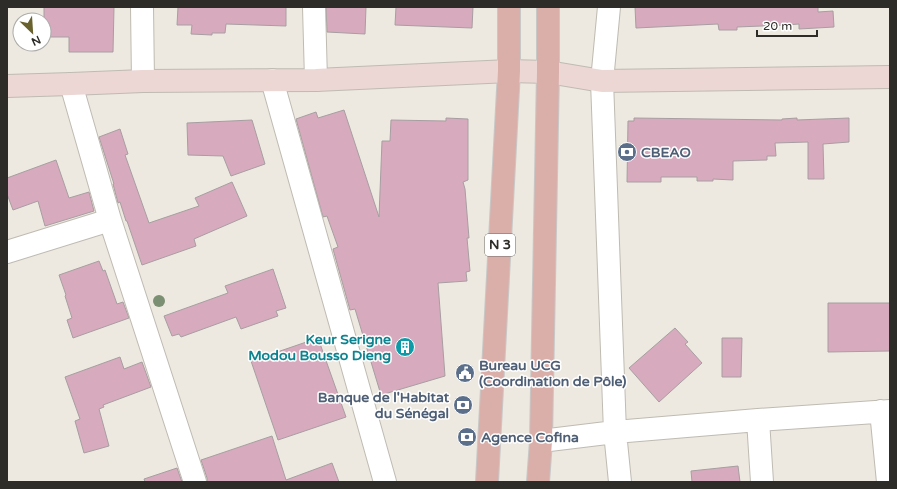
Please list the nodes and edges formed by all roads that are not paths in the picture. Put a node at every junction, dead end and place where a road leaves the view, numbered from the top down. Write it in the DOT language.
graph roads {
  1 [pos="142,7"];
  2 [pos="314,7"];
  3 [pos="509,7"];
  4 [pos="548,7"];
  5 [pos="609,7"];
  6 [pos="509,71"];
  7 [pos="548,72"];
  8 [pos="890,77"];
  9 [pos="272,80"];
  10 [pos="316,80"];
  11 [pos="143,81"];
  12 [pos="602,81"];
  13 [pos="71,84"];
  14 [pos="7,86"];
  15 [pos="110,220"];
  16 [pos="7,252"];
  17 [pos="886,411"];
  18 [pos="758,420"];
  19 [pos="615,432"];
  20 [pos="541,442"];
  21 [pos="195,482"];
  22 [pos="385,482"];
  23 [pos="487,482"];
  24 [pos="538,482"];
  25 [pos="620,482"];
  26 [pos="762,482"];
  27 [pos="888,482"];
  1 -- 11 [label="street"];
  2 -- 10 [label="street"];
  3 -- 6 [label="main road, N 3"];
  4 -- 7 [label="main road"];
  5 -- 12 [label="street"];
  6 -- 7 [label="street"];
  6 -- 10 [label="street"];
  6 -- 23 [label="main road, N 3"];
  7 -- 12 [label="street"];
  7 -- 20 [label="main road"];
  8 -- 12 [label="street"];
  9 -- 10 [label="street"];
  9 -- 11 [label="street"];
  9 -- 22 [label="street"];
  11 -- 13 [label="street"];
  12 -- 19 [label="street"];
  13 -- 14 [label="street"];
  13 -- 15 [label="street"];
  15 -- 16 [label="street"];
  15 -- 21 [label="street"];
  17 -- 18 [label="street"];
  17 -- 27 [label="street"];
  18 -- 19 [label="street"];
  18 -- 26 [label="street"];
  19 -- 20 [label="street"];
  19 -- 25 [label="street"];
  20 -- 24 [label="main road"];
}
